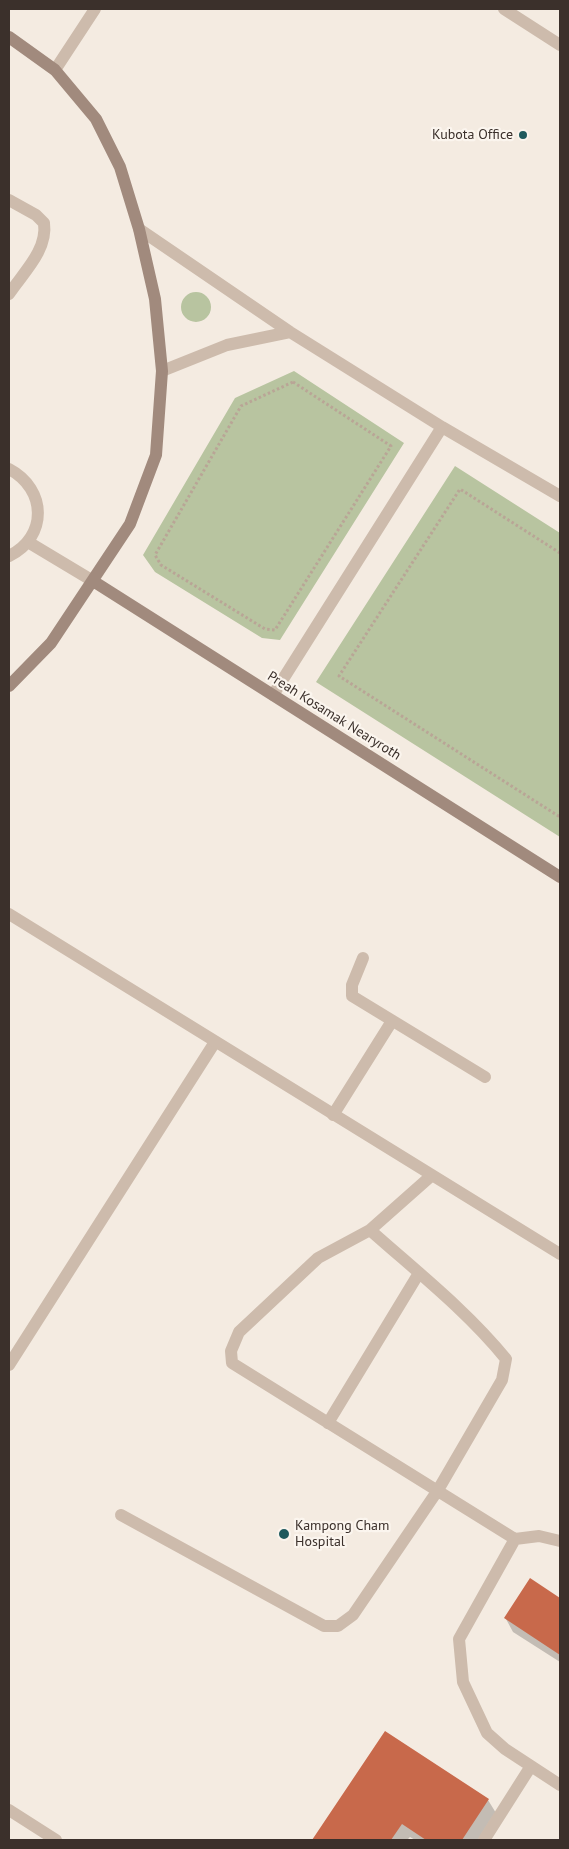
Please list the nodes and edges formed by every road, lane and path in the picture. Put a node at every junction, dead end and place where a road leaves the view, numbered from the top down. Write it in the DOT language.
graph roads {
  1 [pos="95,9"];
  2 [pos="504,9"];
  3 [pos="9,37"];
  4 [pos="560,45"];
  5 [pos="55,70"];
  6 [pos="9,200"];
  7 [pos="139,229"];
  8 [pos="9,294"];
  9 [pos="290,332"];
  10 [pos="162,371"];
  11 [pos="293,382"];
  12 [pos="442,427"];
  13 [pos="9,469"];
  14 [pos="560,496"];
  15 [pos="28,542"];
  16 [pos="560,553"];
  17 [pos="9,556"];
  18 [pos="93,581"];
  19 [pos="9,686"];
  20 [pos="273,695"];
  21 [pos="560,817"];
  22 [pos="560,877"];
  23 [pos="9,914"];
  24 [pos="363,958"];
  25 [pos="392,1022"];
  26 [pos="215,1042"];
  27 [pos="485,1077"];
  28 [pos="333,1115"];
  29 [pos="431,1176"];
  30 [pos="370,1230"];
  31 [pos="560,1254"];
  32 [pos="419,1274"];
  33 [pos="9,1365"];
  34 [pos="328,1423"];
  35 [pos="438,1490"];
  36 [pos="122,1515"];
  37 [pos="515,1539"];
  38 [pos="560,1541"];
  39 [pos="531,1766"];
  40 [pos="560,1785"];
  41 [pos="9,1811"];
  42 [pos="56,1840"];
  43 [pos="484,1840"];
  1 -- 5 [label="street"];
  2 -- 4 [label="street"];
  3 -- 5 [label="street"];
  5 -- 7 [label="street"];
  6 -- 8 [label="street"];
  7 -- 9 [label="street"];
  7 -- 10 [label="street"];
  9 -- 10 [label="street"];
  9 -- 12 [label="street"];
  10 -- 18 [label="street"];
  11 -- 11 [label="path"];
  12 -- 14 [label="street"];
  12 -- 20 [label="street"];
  13 -- 15 [label="street"];
  15 -- 17 [label="street"];
  15 -- 18 [label="street"];
  16 -- 21 [label="path"];
  18 -- 19 [label="street"];
  18 -- 20 [label="street, Preah Kosamak Nearyroth"];
  20 -- 22 [label="street, Preah Kosamak Nearyroth"];
  23 -- 26 [label="street"];
  24 -- 25 [label="street"];
  25 -- 27 [label="street"];
  25 -- 28 [label="street"];
  26 -- 28 [label="street"];
  26 -- 33 [label="street"];
  28 -- 29 [label="street"];
  29 -- 30 [label="street"];
  29 -- 31 [label="street"];
  30 -- 32 [label="street"];
  30 -- 34 [label="street"];
  32 -- 34 [label="street"];
  32 -- 35 [label="street"];
  34 -- 35 [label="street"];
  35 -- 36 [label="street"];
  35 -- 37 [label="street"];
  37 -- 38 [label="street"];
  37 -- 39 [label="street"];
  39 -- 40 [label="street"];
  39 -- 43 [label="street"];
  41 -- 42 [label="street"];
}
